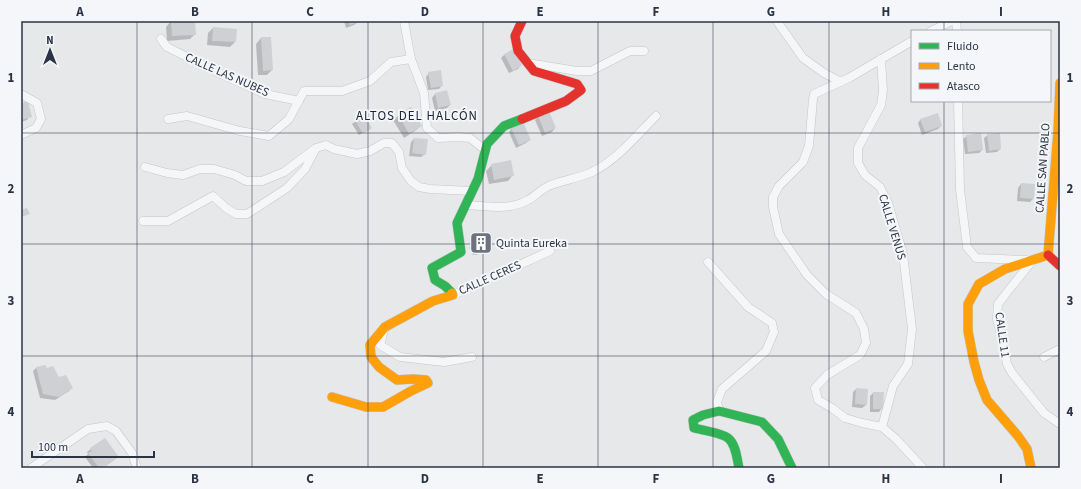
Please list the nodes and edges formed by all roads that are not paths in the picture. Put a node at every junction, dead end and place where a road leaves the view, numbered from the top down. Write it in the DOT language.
graph roads {
  1 [pos="404,21"];
  2 [pos="522,21"];
  3 [pos="777,21"];
  4 [pos="952,21"];
  5 [pos="933,30"];
  6 [pos="161,39"];
  7 [pos="911,42"];
  8 [pos="644,50"];
  9 [pos="411,59"];
  10 [pos="880,59"];
  11 [pos="528,63"];
  12 [pos="841,82"];
  13 [pos="1060,83"];
  14 [pos="21,94"];
  15 [pos="299,101"];
  16 [pos="958,102"];
  17 [pos="656,116"];
  18 [pos="168,119"];
  19 [pos="1059,132"];
  20 [pos="21,135"];
  21 [pos="316,148"];
  22 [pos="485,150"];
  23 [pos="145,167"];
  24 [pos="1057,189"];
  25 [pos="472,191"];
  26 [pos="465,205"];
  27 [pos="143,221"];
  28 [pos="550,251"];
  29 [pos="1048,255"];
  30 [pos="1033,260"];
  31 [pos="708,262"];
  32 [pos="1060,266"];
  33 [pos="453,295"];
  34 [pos="384,327"];
  35 [pos="1060,349"];
  36 [pos="472,357"];
  37 [pos="1044,357"];
  38 [pos="332,397"];
  39 [pos="719,411"];
  40 [pos="1060,424"];
  41 [pos="882,427"];
  42 [pos="31,468"];
  43 [pos="137,468"];
  44 [pos="739,468"];
  45 [pos="792,468"];
  46 [pos="923,468"];
  47 [pos="1031,468"];
  1 -- 9 [label="street"];
  2 -- 11 [label="street"];
  3 -- 12 [label="street"];
  4 -- 5 [label="street"];
  6 -- 15 [label="street, CALLE LAS NUBES"];
  7 -- 10 [label="street"];
  8 -- 11 [label="street"];
  9 -- 15 [label="street"];
  9 -- 22 [label="street"];
  10 -- 12 [label="street"];
  10 -- 41 [label="street, CALLE VENUS"];
  11 -- 22 [label="street"];
  12 -- 41 [label="street"];
  13 -- 19 [label="street, CALLE SAN PABLO"];
  14 -- 20 [label="street"];
  15 -- 18 [label="street"];
  16 -- 30 [label="street"];
  17 -- 26 [label="street"];
  19 -- 24 [label="street, CALLE SAN PABLO"];
  21 -- 23 [label="street"];
  21 -- 25 [label="street"];
  21 -- 27 [label="street"];
  22 -- 25 [label="street"];
  24 -- 29 [label="street, CALLE SAN PABLO"];
  25 -- 26 [label="street"];
  26 -- 33 [label="street"];
  28 -- 33 [label="street, CALLE CERES"];
  29 -- 30 [label="street"];
  29 -- 32 [label="street"];
  30 -- 40 [label="street, CALLE 11"];
  30 -- 47 [label="street"];
  31 -- 39 [label="street"];
  33 -- 34 [label="street"];
  34 -- 36 [label="street"];
  34 -- 38 [label="street"];
  35 -- 37 [label="street"];
  39 -- 44 [label="street"];
  39 -- 45 [label="street"];
  41 -- 46 [label="street"];
  42 -- 43 [label="street"];
}
